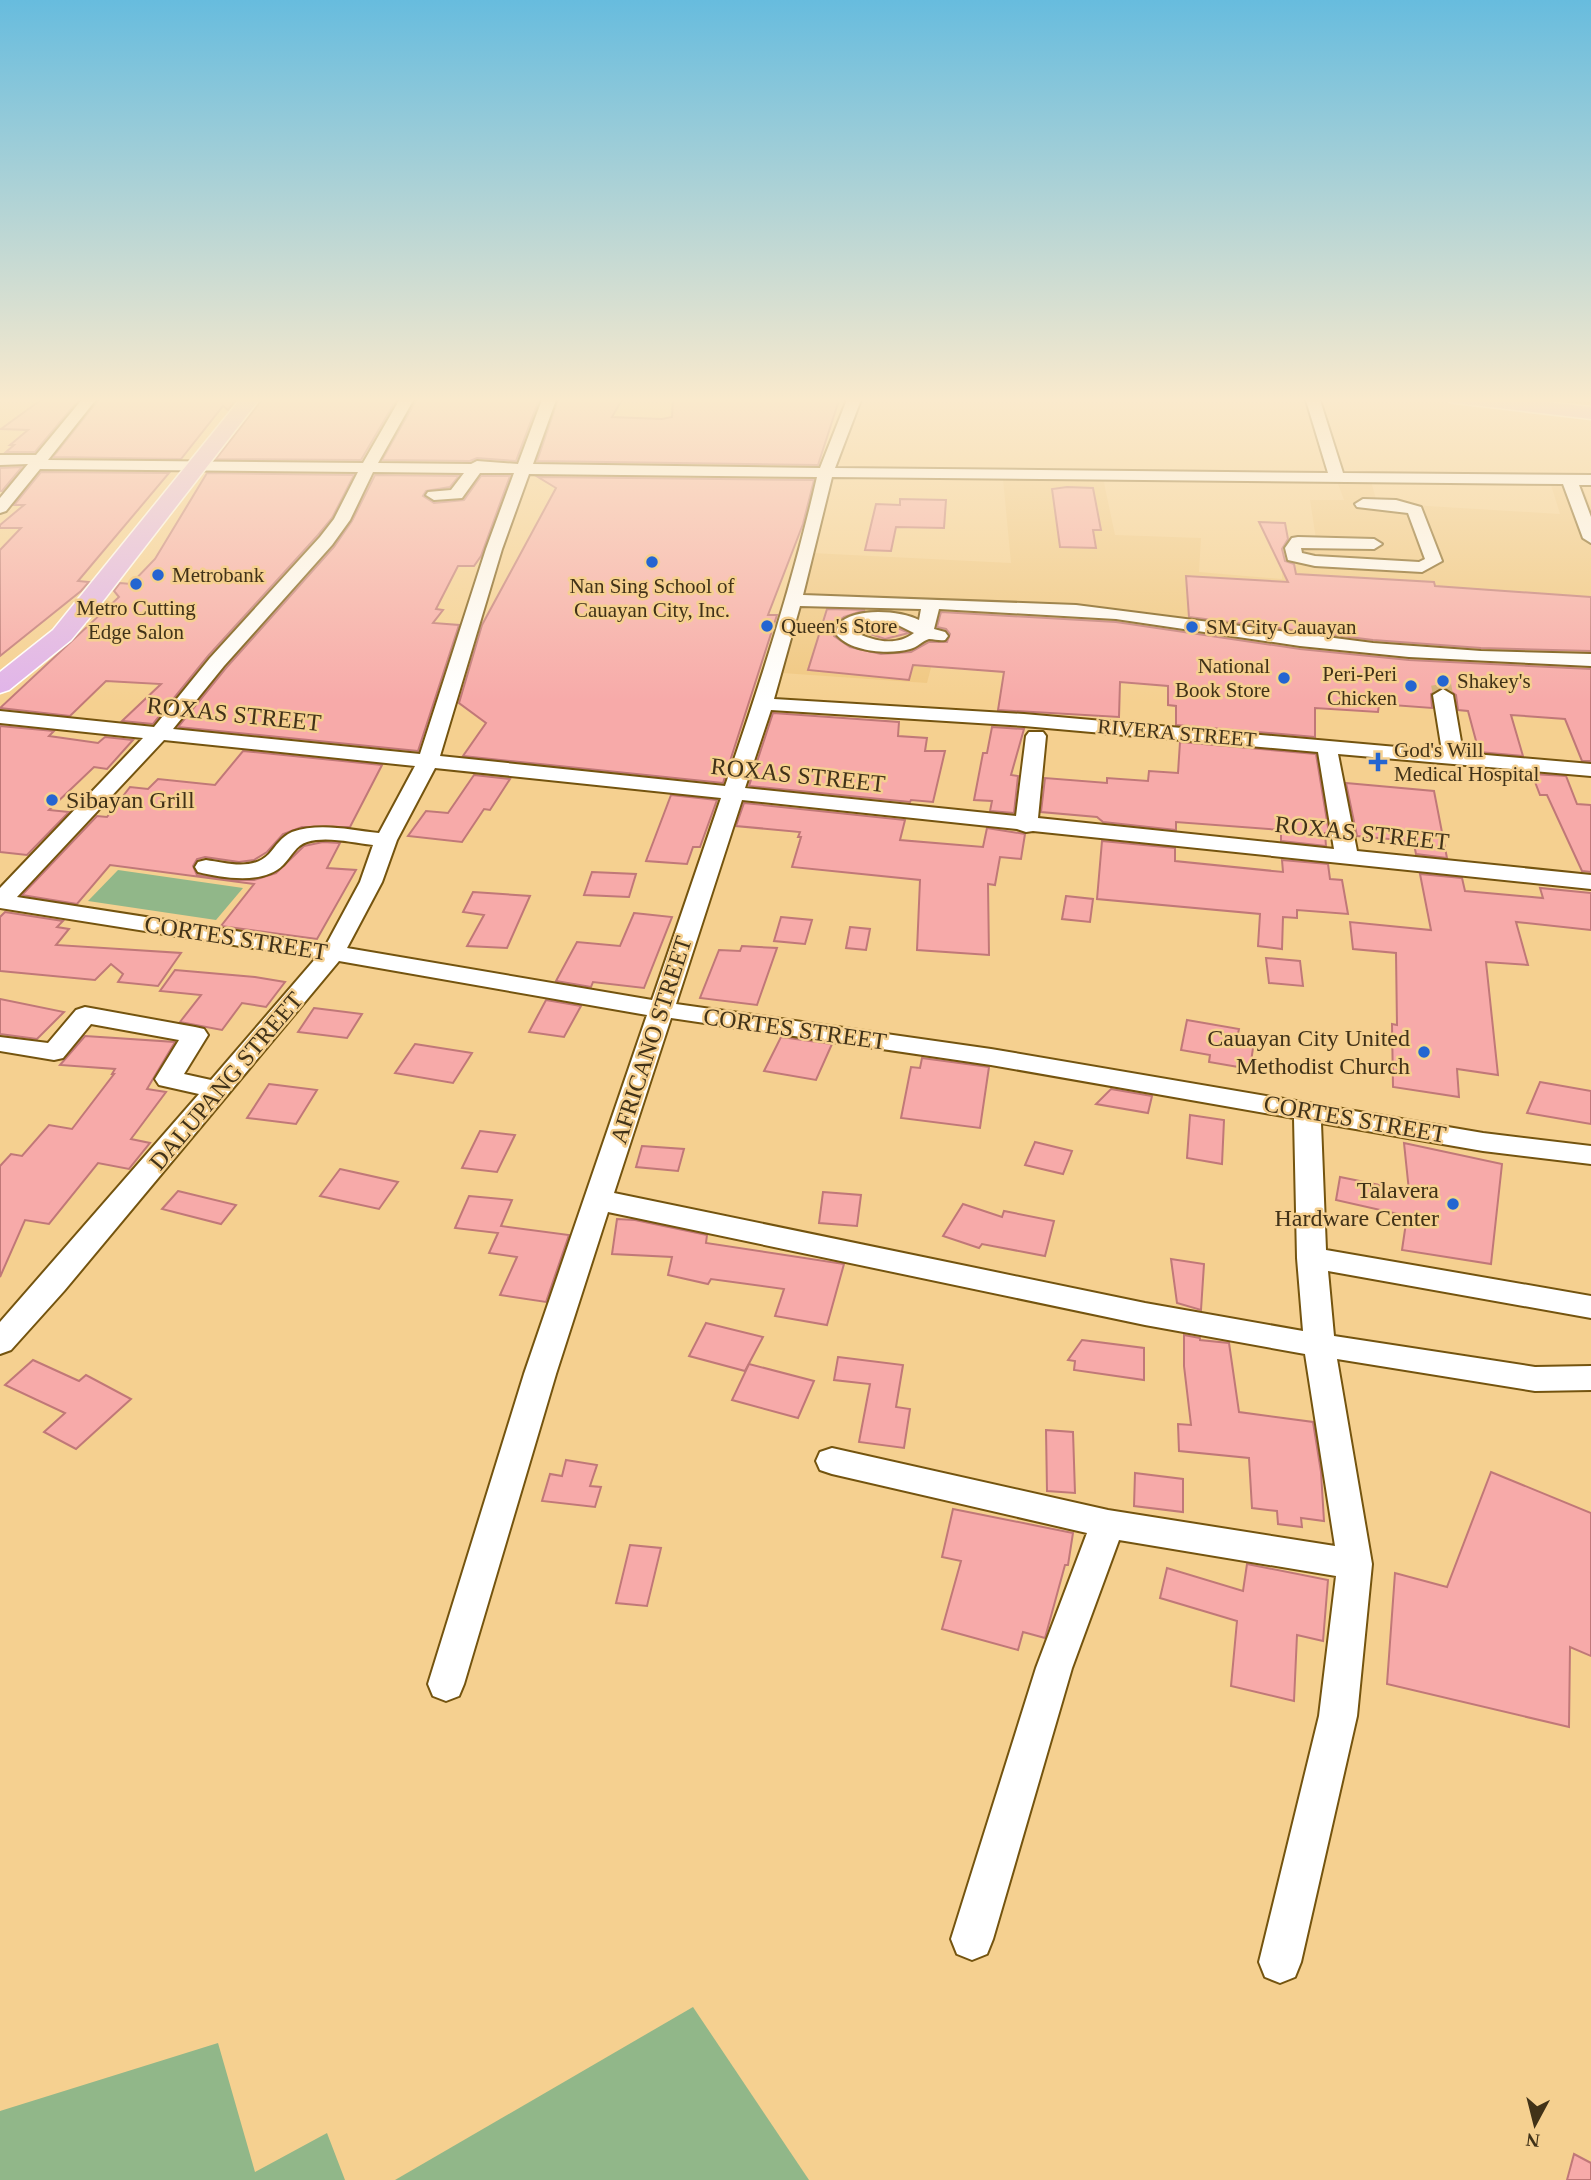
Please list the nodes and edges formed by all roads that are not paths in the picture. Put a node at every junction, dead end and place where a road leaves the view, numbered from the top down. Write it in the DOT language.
graph roads {
  1 [pos="172,499"];
  2 [pos="352,499"];
  3 [pos="512,499"];
  4 [pos="820,499"];
  5 [pos="1362,499"];
  6 [pos="1576,499"];
  7 [pos="1369,524"];
  8 [pos="1591,538"];
  9 [pos="1377,564"];
  10 [pos="793,600"];
  11 [pos="931,603"];
  12 [pos="932,635"];
  13 [pos="1435,654"];
  14 [pos="1591,660"];
  15 [pos="0,685"];
  16 [pos="763,704"];
  17 [pos="0,717"];
  18 [pos="160,732"];
  19 [pos="1036,736"];
  20 [pos="1327,748"];
  21 [pos="1454,758"];
  22 [pos="428,762"];
  23 [pos="1591,770"];
  24 [pos="733,794"];
  25 [pos="1026,826"];
  26 [pos="386,840"];
  27 [pos="1347,857"];
  28 [pos="206,867"];
  29 [pos="1591,883"];
  30 [pos="0,901"];
  31 [pos="333,953"];
  32 [pos="659,1009"];
  33 [pos="4,1044"];
  34 [pos="218,1090"];
  35 [pos="1307,1110"];
  36 [pos="1591,1155"];
  37 [pos="599,1200"];
  38 [pos="1312,1258"];
  39 [pos="1591,1307"];
  40 [pos="0,1342"];
  41 [pos="1319,1345"];
  42 [pos="1591,1378"];
  43 [pos="832,1461"];
  44 [pos="1108,1524"];
  45 [pos="1354,1564"];
  46 [pos="446,1684"];
  47 [pos="972,1939"];
  48 [pos="1280,1962"];
  1 -- 15 [label="main road"];
  2 -- 18 [label="street"];
  3 -- 22 [label="street, DALUPANG STREET"];
  4 -- 10 [label="street, AFRICANO STREET"];
  5 -- 7 [label="street"];
  6 -- 8 [label="street"];
  7 -- 9 [label="street"];
  7 -- 9 [label="street"];
  7 -- 9 [label="street"];
  10 -- 11 [label="street"];
  10 -- 16 [label="street, AFRICANO STREET"];
  11 -- 12 [label="street"];
  11 -- 13 [label="street"];
  13 -- 14 [label="street"];
  13 -- 21 [label="street"];
  16 -- 20 [label="street, RIVERA STREET"];
  16 -- 24 [label="street, AFRICANO STREET"];
  17 -- 18 [label="street, ROXAS STREET"];
  18 -- 22 [label="street, ROXAS STREET"];
  18 -- 30 [label="street"];
  19 -- 25 [label="street"];
  20 -- 21 [label="street, RIVERA STREET"];
  20 -- 27 [label="street"];
  21 -- 23 [label="street, RIVERA STREET"];
  22 -- 24 [label="street, ROXAS STREET"];
  22 -- 26 [label="street, DALUPANG STREET"];
  24 -- 25 [label="street, ROXAS STREET"];
  24 -- 32 [label="street, AFRICANO STREET"];
  25 -- 27 [label="street, ROXAS STREET"];
  26 -- 28 [label="street"];
  26 -- 31 [label="street, DALUPANG STREET"];
  27 -- 29 [label="street, ROXAS STREET"];
  30 -- 31 [label="street, CORTES STREET"];
  31 -- 32 [label="street, CORTES STREET"];
  31 -- 34 [label="street, DALUPANG STREET"];
  32 -- 35 [label="street, CORTES STREET"];
  32 -- 37 [label="street, AFRICANO STREET"];
  33 -- 34 [label="street"];
  34 -- 40 [label="street, DALUPANG STREET"];
  35 -- 36 [label="street, CORTES STREET"];
  35 -- 38 [label="street"];
  37 -- 41 [label="street"];
  37 -- 46 [label="street, AFRICANO STREET"];
  38 -- 39 [label="street"];
  38 -- 41 [label="street"];
  41 -- 42 [label="street"];
  41 -- 45 [label="street"];
  43 -- 44 [label="street"];
  44 -- 45 [label="street"];
  44 -- 47 [label="street"];
  45 -- 48 [label="street"];
}
